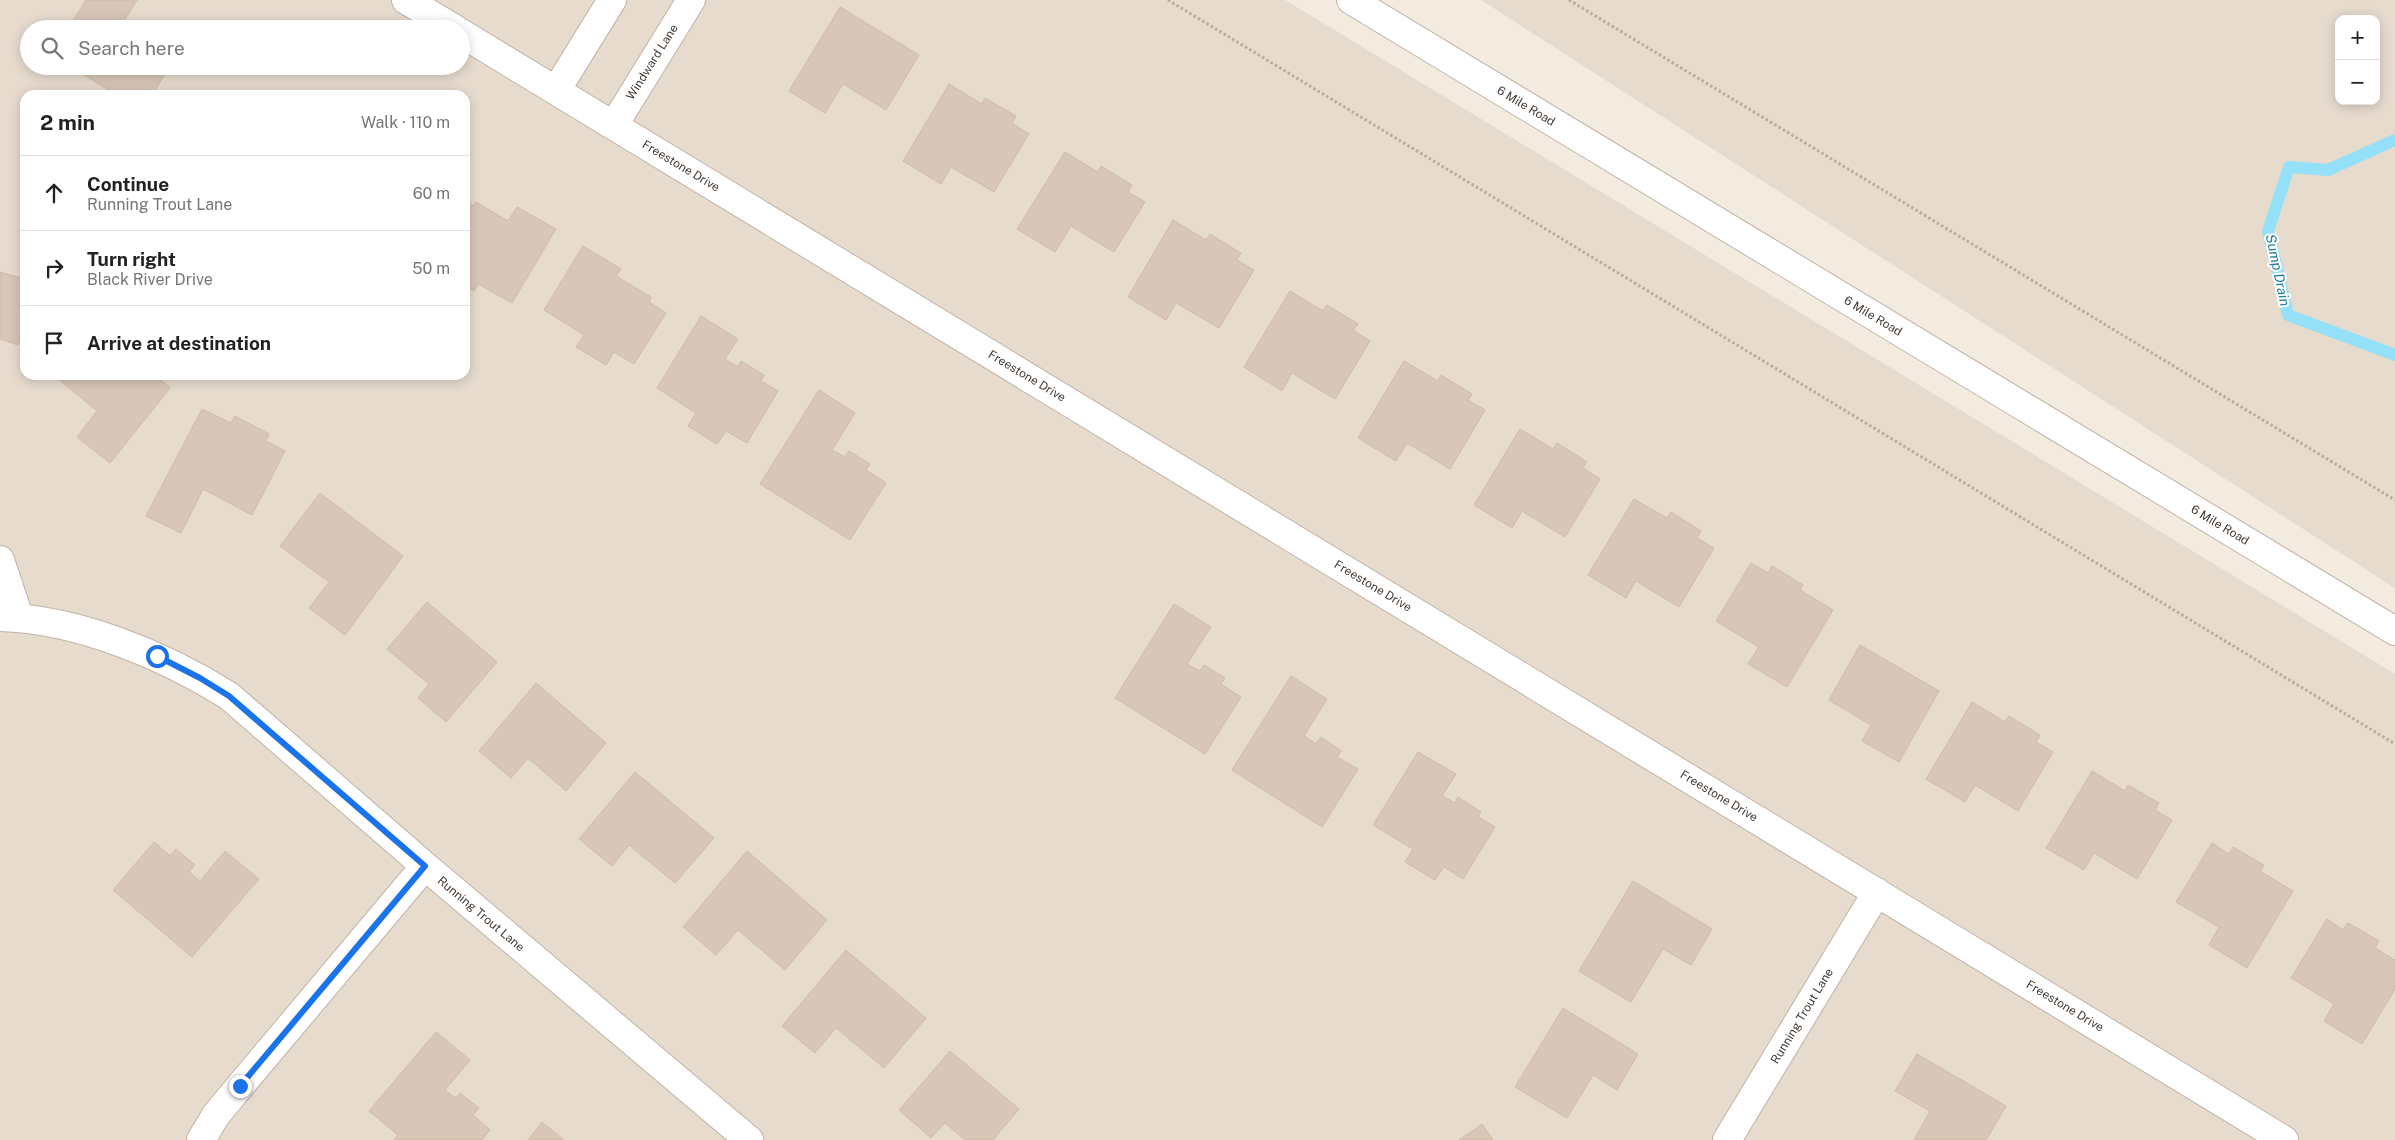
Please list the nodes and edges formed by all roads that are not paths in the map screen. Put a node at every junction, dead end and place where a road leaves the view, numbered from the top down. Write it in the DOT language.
graph roads {
  1 [pos="406,0"];
  2 [pos="612,0"];
  3 [pos="690,0"];
  4 [pos="1351,0"];
  5 [pos="439,20"];
  6 [pos="470,38"];
  7 [pos="557,89"];
  8 [pos="614,125"];
  9 [pos="0,560"];
  10 [pos="9,617"];
  11 [pos="2395,631"];
  12 [pos="425,866"];
  13 [pos="1877,892"];
  14 [pos="201,1140"];
  15 [pos="748,1140"];
  16 [pos="1727,1140"];
  17 [pos="2284,1140"];
  1 -- 5 [label="street"];
  2 -- 7 [label="street"];
  3 -- 8 [label="street, Windward Lane"];
  4 -- 11 [label="street, 6 Mile Road"];
  6 -- 7 [label="street, Freestone Drive"];
  7 -- 8 [label="street, Freestone Drive"];
  8 -- 13 [label="street, Freestone Drive"];
  9 -- 10 [label="street, Running Trout Lane"];
  10 -- 12 [label="street, Running Trout Lane"];
  12 -- 14 [label="street"];
  12 -- 15 [label="street, Running Trout Lane"];
  13 -- 16 [label="street, Running Trout Lane"];
  13 -- 17 [label="street, Freestone Drive"];
}
